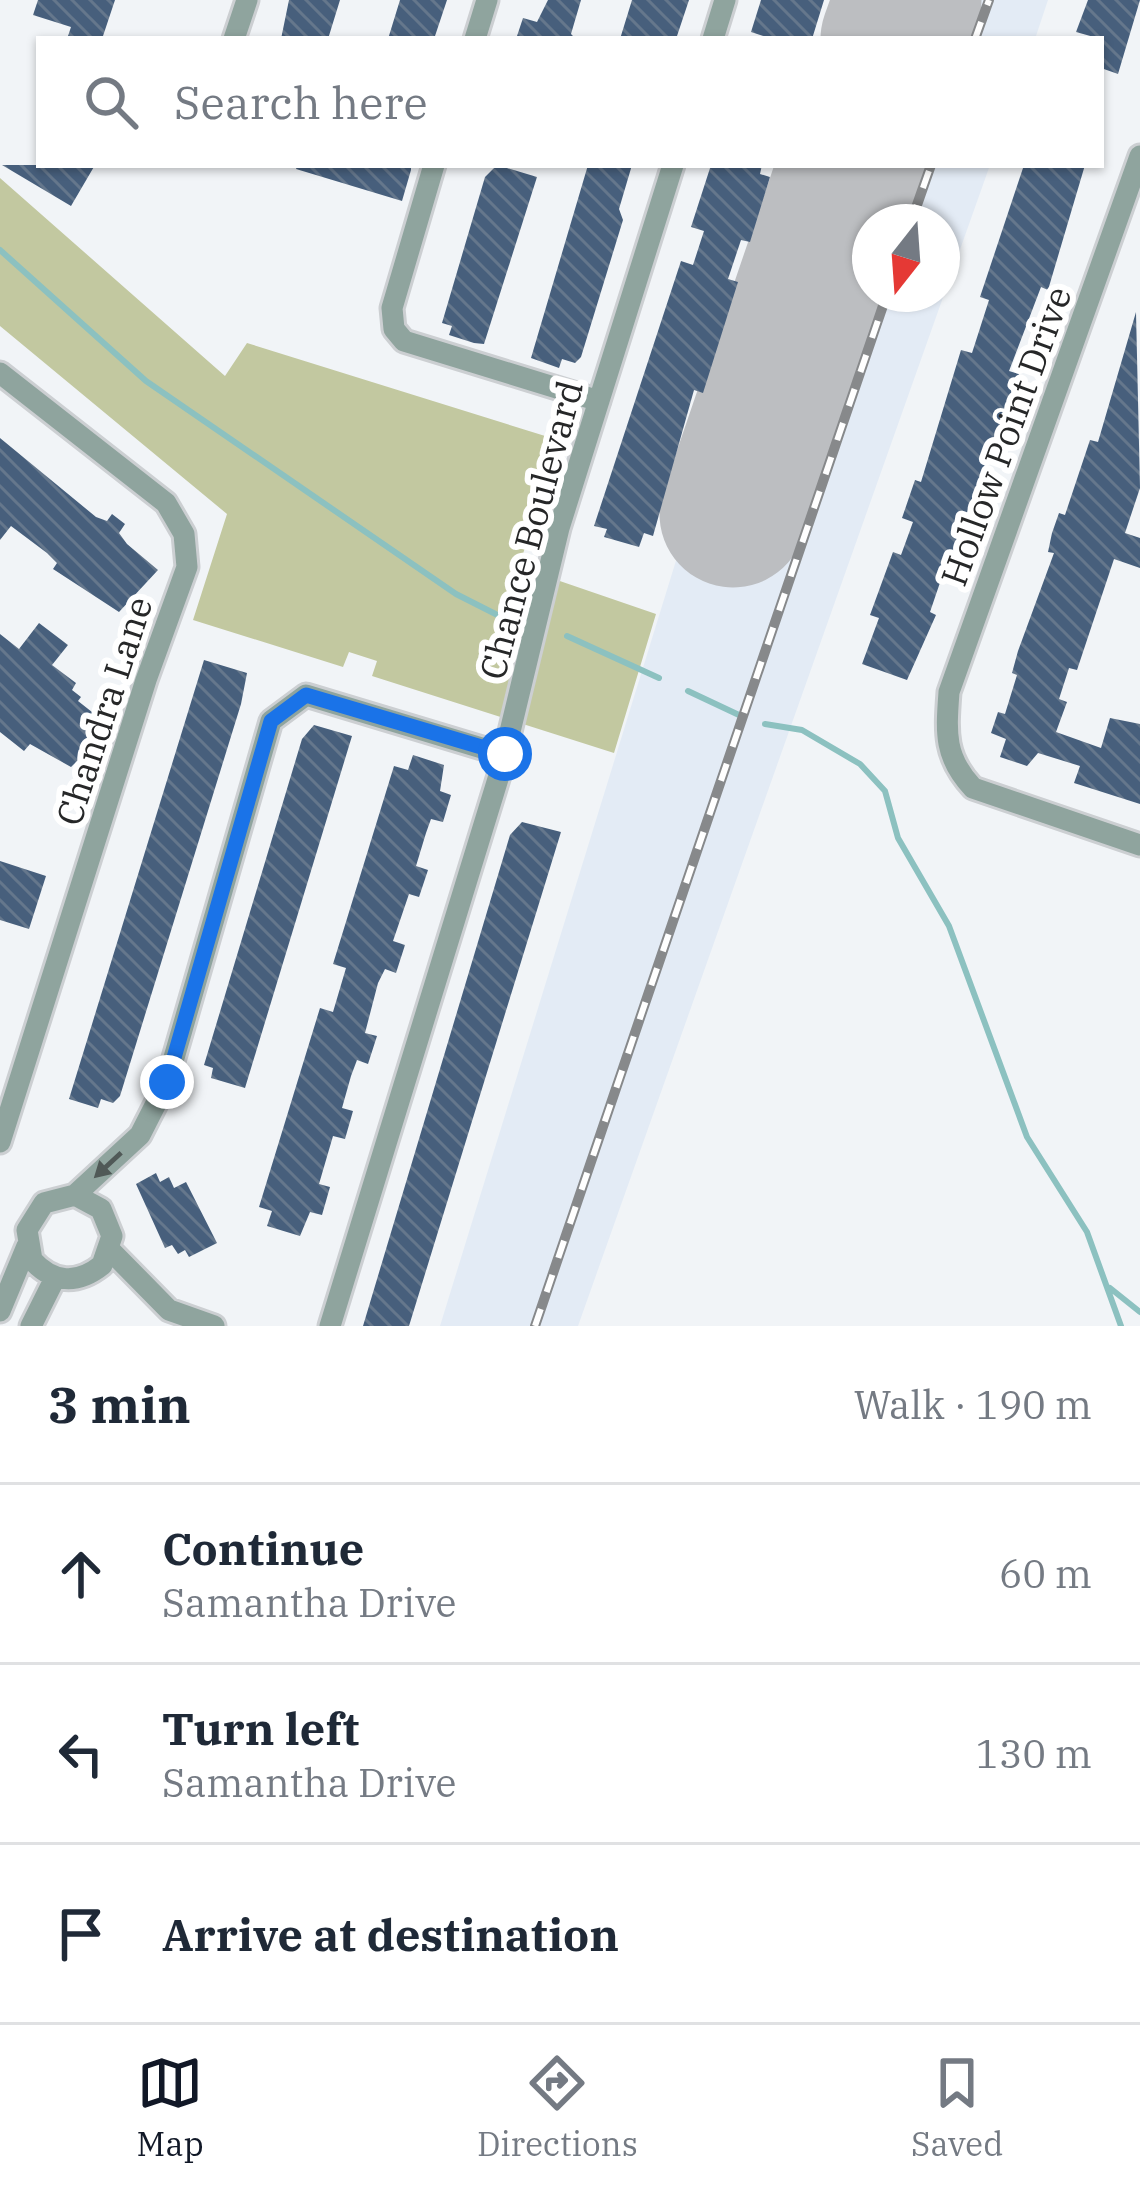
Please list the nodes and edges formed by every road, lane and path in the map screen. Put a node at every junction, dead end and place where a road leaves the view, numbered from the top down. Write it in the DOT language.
graph roads {
  1 [pos="247,0"];
  2 [pos="487,0"];
  3 [pos="725,0"];
  4 [pos="235,36"];
  5 [pos="476,36"];
  6 [pos="713,36"];
  7 [pos="1140,156"];
  8 [pos="433,168"];
  9 [pos="672,168"];
  10 [pos="1,375"];
  11 [pos="599,401"];
  12 [pos="505,754"];
  13 [pos="1140,845"];
  14 [pos="1,1134"];
  15 [pos="75,1195"];
  16 [pos="27,1246"];
  17 [pos="110,1250"];
  18 [pos="55,1278"];
  19 [pos="3,1298"];
  20 [pos="43,1303"];
  21 [pos="32,1326"];
  22 [pos="214,1326"];
  23 [pos="330,1326"];
  1 -- 4 [label="street"];
  2 -- 5 [label="street"];
  3 -- 6 [label="street"];
  7 -- 13 [label="street, Hollow Point Drive"];
  8 -- 11 [label="street"];
  9 -- 11 [label="street, Chance Boulevard"];
  10 -- 14 [label="street, Chandra Lane"];
  11 -- 12 [label="street, Chance Boulevard"];
  12 -- 15 [label="street, one-way"];
  12 -- 23 [label="street, Chance Boulevard"];
  15 -- 16 [label="street"];
  15 -- 17 [label="street"];
  16 -- 18 [label="street"];
  16 -- 19 [label="street"];
  17 -- 18 [label="street"];
  17 -- 22 [label="street"];
  18 -- 20 [label="street"];
  19 -- 20 [label="street"];
  20 -- 21 [label="street"];
}
